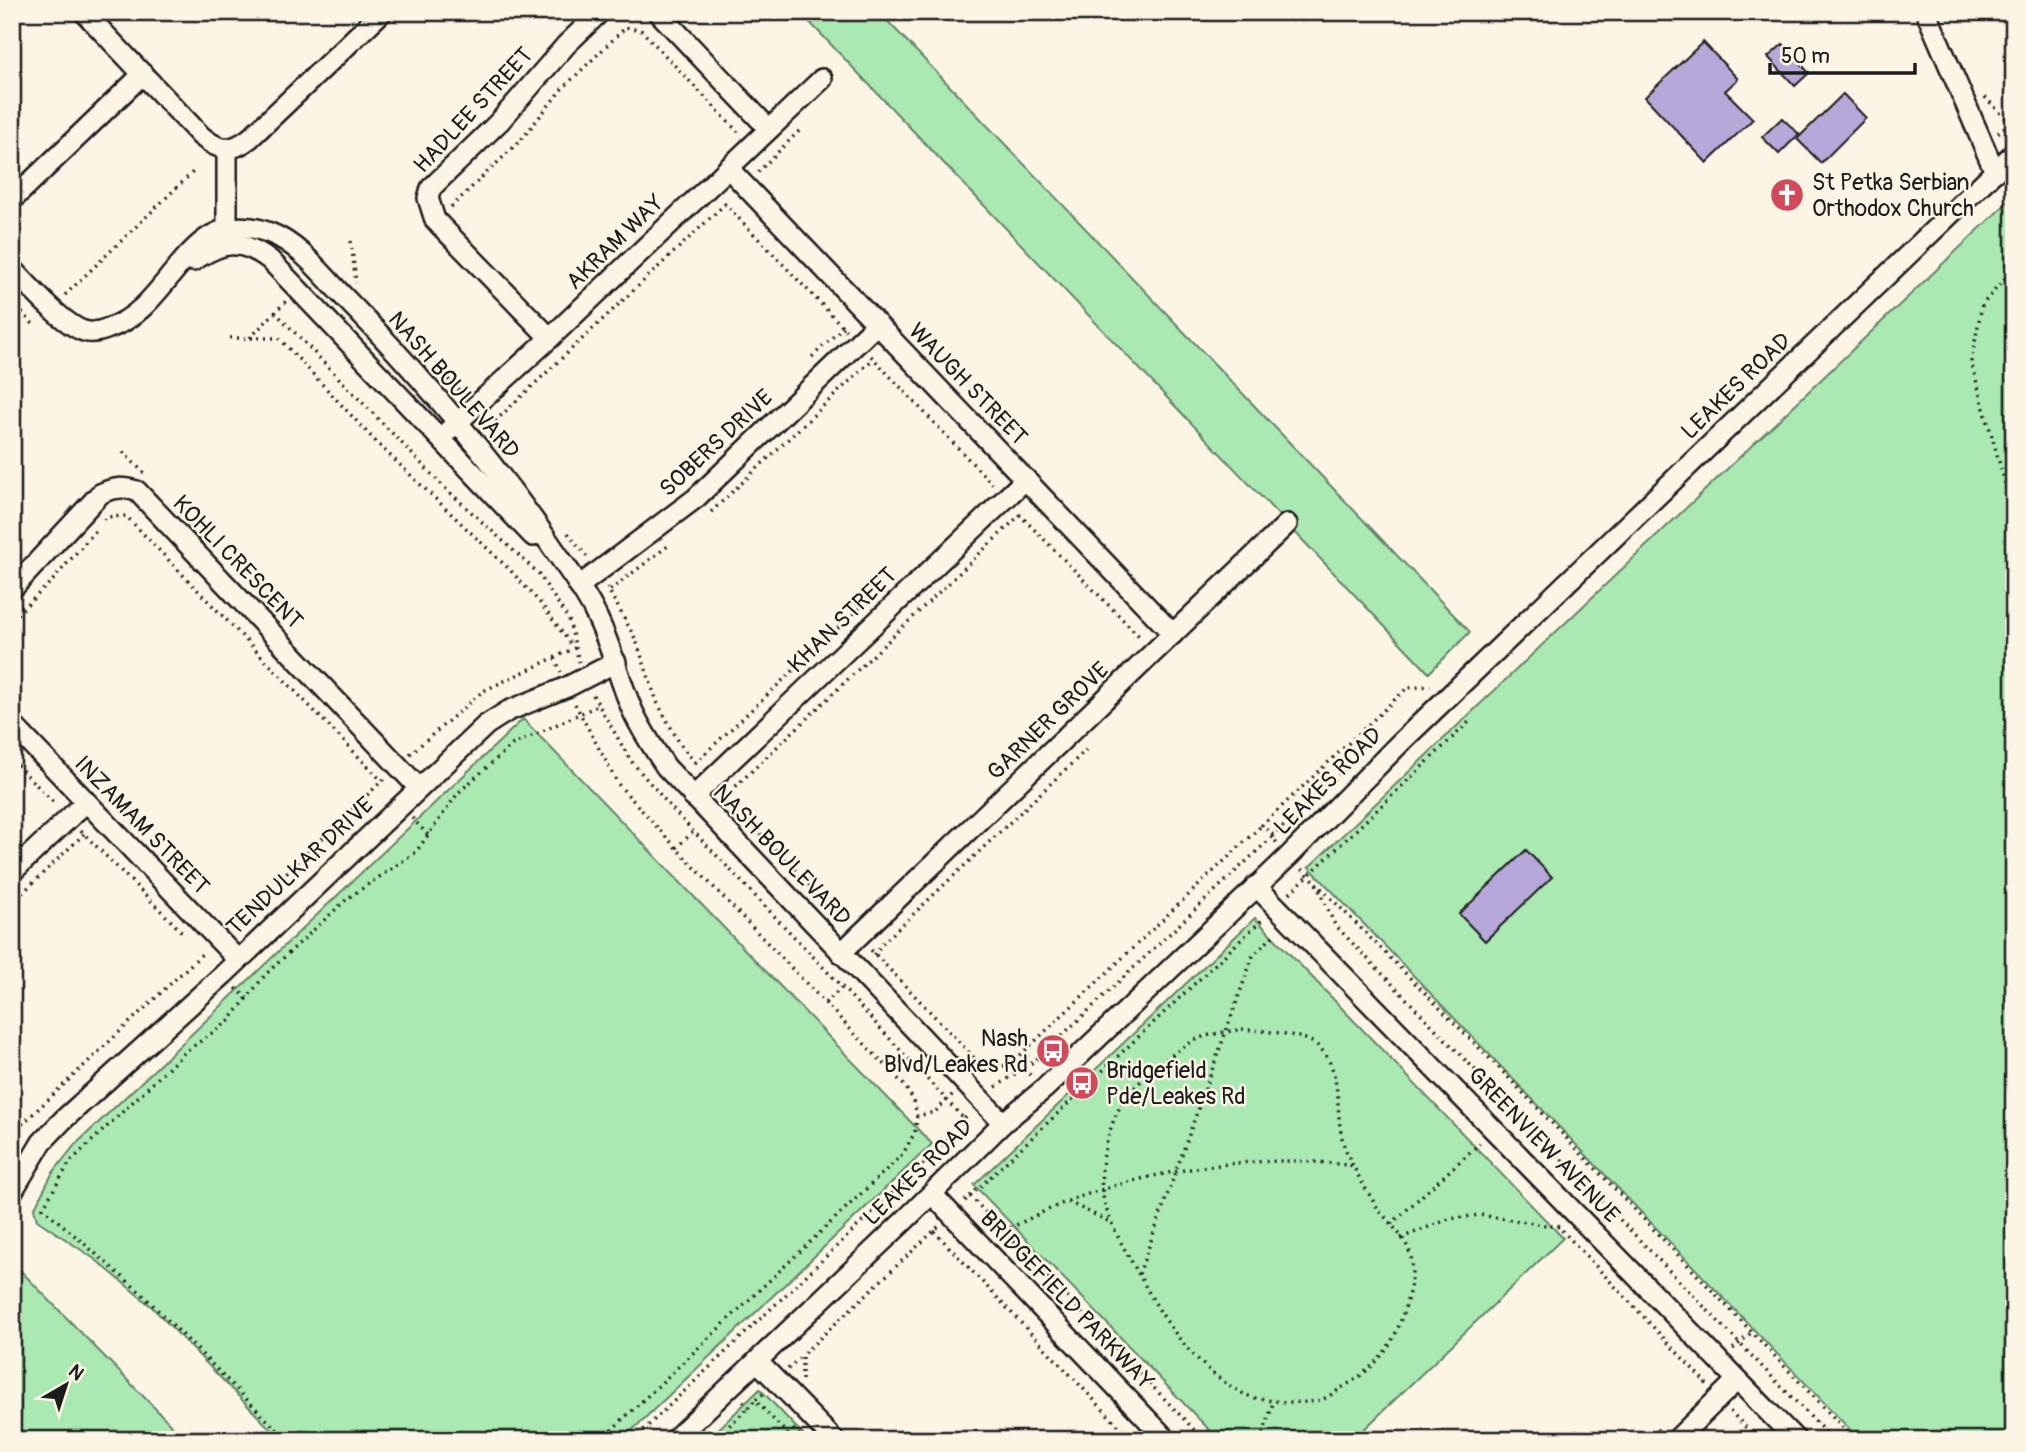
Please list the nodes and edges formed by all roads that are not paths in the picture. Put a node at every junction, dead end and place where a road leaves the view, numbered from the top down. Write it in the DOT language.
graph roads {
  1 [pos="84,12"];
  2 [pos="382,12"];
  3 [pos="600,12"];
  4 [pos="658,12"];
  5 [pos="1926,12"];
  6 [pos="143,74"];
  7 [pos="822,79"];
  8 [pos="769,130"];
  9 [pos="227,150"];
  10 [pos="2014,153"];
  11 [pos="728,168"];
  12 [pos="1995,172"];
  13 [pos="12,200"];
  14 [pos="227,236"];
  15 [pos="12,268"];
  16 [pos="877,324"];
  17 [pos="550,338"];
  18 [pos="458,423"];
  19 [pos="440,439"];
  20 [pos="1026,480"];
  21 [pos="1287,524"];
  22 [pos="579,586"];
  23 [pos="12,589"];
  24 [pos="1173,634"];
  25 [pos="616,662"];
  26 [pos="12,724"];
  27 [pos="419,788"];
  28 [pos="693,797"];
  29 [pos="86,802"];
  30 [pos="12,872"];
  31 [pos="1256,886"];
  32 [pos="841,953"];
  33 [pos="237,959"];
  34 [pos="1003,1123"];
  35 [pos="12,1192"];
  36 [pos="932,1194"];
  37 [pos="757,1361"];
  38 [pos="1737,1380"];
  39 [pos="674,1440"];
  40 [pos="834,1440"];
  41 [pos="1167,1440"];
  42 [pos="1676,1440"];
  43 [pos="1796,1440"];
  1 -- 6 [label="street"];
  2 -- 9 [label="street"];
  3 -- 17 [label="street, HADLEE STREET"];
  4 -- 8 [label="street"];
  5 -- 12 [label="street"];
  6 -- 9 [label="street"];
  6 -- 13 [label="street"];
  7 -- 8 [label="street, AKRAM WAY"];
  8 -- 11 [label="street, AKRAM WAY"];
  9 -- 14 [label="street"];
  10 -- 12 [label="street, LEAKES ROAD"];
  11 -- 16 [label="street, WAUGH STREET"];
  11 -- 17 [label="street, AKRAM WAY"];
  12 -- 31 [label="street, LEAKES ROAD"];
  14 -- 15 [label="street"];
  14 -- 18 [label="street, NASH BOULEVARD"];
  14 -- 19 [label="street, NASH BOULEVARD"];
  16 -- 20 [label="street, WAUGH STREET"];
  16 -- 22 [label="street, SOBERS DRIVE"];
  17 -- 18 [label="street, AKRAM WAY"];
  18 -- 19 [label="street, AKRAM WAY"];
  18 -- 22 [label="street, NASH BOULEVARD"];
  19 -- 22 [label="street, NASH BOULEVARD"];
  20 -- 24 [label="street, WAUGH STREET"];
  20 -- 28 [label="street, KHAN STREET"];
  21 -- 24 [label="street, GARNER GROVE"];
  22 -- 25 [label="street, NASH BOULEVARD"];
  23 -- 27 [label="street, KOHLI CRESCENT"];
  24 -- 32 [label="street, GARNER GROVE"];
  25 -- 27 [label="street, TENDULKAR DRIVE"];
  25 -- 28 [label="street, NASH BOULEVARD"];
  26 -- 29 [label="street, INZAMAM STREET"];
  27 -- 33 [label="street, TENDULKAR DRIVE"];
  28 -- 32 [label="street, NASH BOULEVARD"];
  29 -- 30 [label="street"];
  29 -- 33 [label="street, INZAMAM STREET"];
  31 -- 34 [label="street, LEAKES ROAD"];
  31 -- 38 [label="street, GREENVIEW AVENUE"];
  32 -- 34 [label="street, NASH BOULEVARD"];
  33 -- 35 [label="street, TENDULKAR DRIVE"];
  34 -- 36 [label="street, LEAKES ROAD"];
  36 -- 37 [label="street, LEAKES ROAD"];
  36 -- 41 [label="street, BRIDGEFIELD PARKWAY"];
  37 -- 39 [label="street, LEAKES ROAD"];
  37 -- 40 [label="street"];
  38 -- 42 [label="street"];
  38 -- 43 [label="street, GREENVIEW AVENUE"];
}
